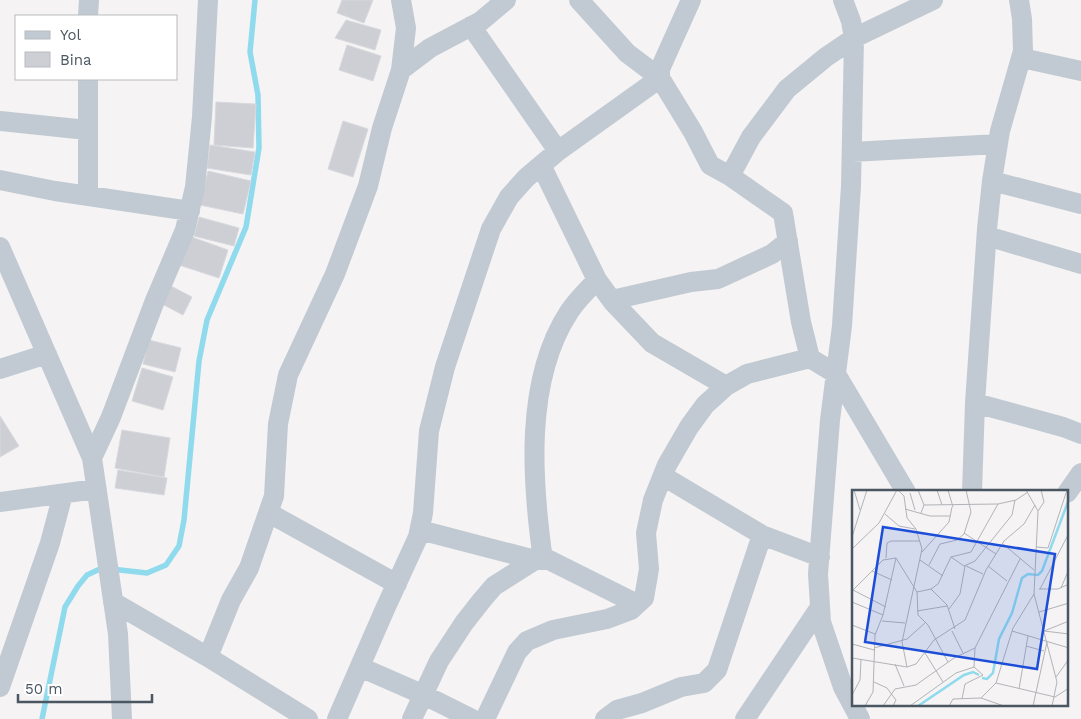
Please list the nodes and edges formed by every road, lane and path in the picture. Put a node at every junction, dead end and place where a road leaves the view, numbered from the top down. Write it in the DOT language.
graph roads {
  1 [pos="89,0"];
  2 [pos="208,0"];
  3 [pos="401,0"];
  4 [pos="506,0"];
  5 [pos="579,0"];
  6 [pos="692,0"];
  7 [pos="844,0"];
  8 [pos="933,0"];
  9 [pos="1020,0"];
  10 [pos="88,15"];
  11 [pos="471,26"];
  12 [pos="854,38"];
  13 [pos="1022,58"];
  14 [pos="401,70"];
  15 [pos="1081,71"];
  16 [pos="660,78"];
  17 [pos="88,80"];
  18 [pos="0,121"];
  19 [pos="87,130"];
  20 [pos="998,144"];
  21 [pos="558,151"];
  22 [pos="852,152"];
  23 [pos="541,165"];
  24 [pos="730,176"];
  25 [pos="0,180"];
  26 [pos="992,181"];
  27 [pos="88,195"];
  28 [pos="1081,204"];
  29 [pos="190,211"];
  30 [pos="987,236"];
  31 [pos="788,241"];
  32 [pos="0,247"];
  33 [pos="1081,264"];
  34 [pos="597,280"];
  35 [pos="612,300"];
  36 [pos="47,354"];
  37 [pos="810,358"];
  38 [pos="0,368"];
  39 [pos="836,374"];
  40 [pos="726,386"];
  41 [pos="975,403"];
  42 [pos="1081,434"];
  43 [pos="92,458"];
  44 [pos="1081,473"];
  45 [pos="663,476"];
  46 [pos="96,489"];
  47 [pos="905,490"];
  48 [pos="972,490"];
  49 [pos="1068,492"];
  50 [pos="63,494"];
  51 [pos="0,502"];
  52 [pos="269,513"];
  53 [pos="420,530"];
  54 [pos="762,535"];
  55 [pos="820,557"];
  56 [pos="539,560"];
  57 [pos="397,584"];
  58 [pos="113,602"];
  59 [pos="637,604"];
  60 [pos="820,607"];
  61 [pos="208,657"];
  62 [pos="360,667"];
  63 [pos="846,672"];
  64 [pos="0,687"];
  65 [pos="424,695"];
  66 [pos="852,704"];
  67 [pos="853,706"];
  68 [pos="122,719"];
  69 [pos="308,719"];
  70 [pos="338,719"];
  71 [pos="412,719"];
  72 [pos="472,719"];
  73 [pos="485,719"];
  74 [pos="605,719"];
  75 [pos="745,719"];
  76 [pos="860,719"];
  1 -- 10 [label="street"];
  2 -- 29 [label="street"];
  3 -- 14 [label="street"];
  4 -- 11 [label="street"];
  5 -- 16 [label="street"];
  6 -- 16 [label="street"];
  7 -- 12 [label="street"];
  8 -- 12 [label="street"];
  9 -- 13 [label="street"];
  11 -- 14 [label="street"];
  11 -- 21 [label="street"];
  12 -- 22 [label="street"];
  12 -- 24 [label="street"];
  13 -- 15 [label="street"];
  13 -- 20 [label="street"];
  14 -- 52 [label="street"];
  16 -- 21 [label="street"];
  16 -- 24 [label="street"];
  17 -- 19 [label="street"];
  18 -- 19 [label="street"];
  19 -- 27 [label="street"];
  20 -- 22 [label="street"];
  20 -- 26 [label="street"];
  21 -- 23 [label="street"];
  22 -- 39 [label="street"];
  23 -- 34 [label="street"];
  23 -- 53 [label="street"];
  24 -- 31 [label="street"];
  25 -- 27 [label="street"];
  26 -- 28 [label="street"];
  26 -- 30 [label="street"];
  27 -- 29 [label="street"];
  29 -- 43 [label="street"];
  30 -- 33 [label="street"];
  30 -- 41 [label="street"];
  31 -- 35 [label="street"];
  31 -- 37 [label="street"];
  32 -- 36 [label="street"];
  34 -- 35 [label="street"];
  34 -- 56 [label="street"];
  35 -- 40 [label="street"];
  36 -- 38 [label="street"];
  36 -- 43 [label="street"];
  37 -- 39 [label="street"];
  37 -- 40 [label="street"];
  39 -- 47 [label="street"];
  39 -- 55 [label="street"];
  40 -- 45 [label="street"];
  41 -- 42 [label="street"];
  41 -- 48 [label="street"];
  43 -- 46 [label="street"];
  44 -- 49 [label="street"];
  45 -- 54 [label="street"];
  45 -- 59 [label="street"];
  46 -- 50 [label="street"];
  46 -- 58 [label="street"];
  50 -- 51 [label="street"];
  50 -- 64 [label="street"];
  52 -- 57 [label="street"];
  52 -- 61 [label="street"];
  53 -- 56 [label="street"];
  53 -- 57 [label="street"];
  54 -- 55 [label="street"];
  54 -- 74 [label="street"];
  55 -- 60 [label="street"];
  56 -- 59 [label="street"];
  56 -- 65 [label="street"];
  57 -- 62 [label="street"];
  58 -- 61 [label="street"];
  58 -- 68 [label="street"];
  59 -- 73 [label="street"];
  60 -- 63 [label="street"];
  60 -- 75 [label="street"];
  61 -- 69 [label="street"];
  62 -- 65 [label="street"];
  62 -- 70 [label="street"];
  63 -- 66 [label="street"];
  65 -- 71 [label="street"];
  65 -- 72 [label="street"];
  67 -- 76 [label="street"];
}
